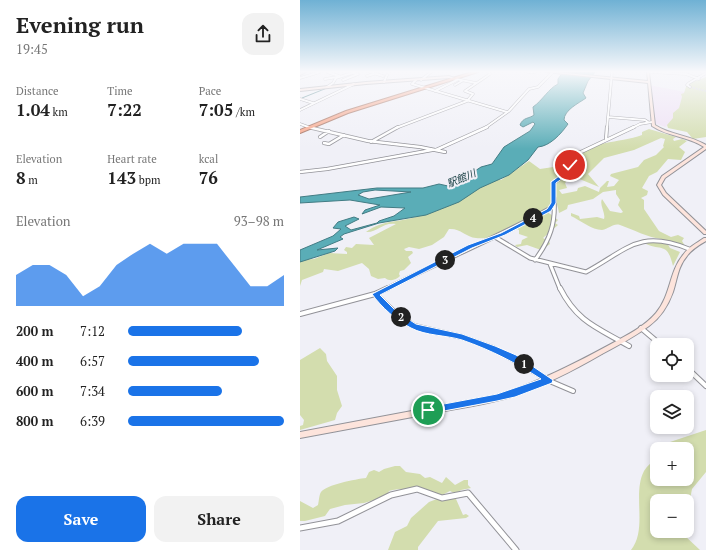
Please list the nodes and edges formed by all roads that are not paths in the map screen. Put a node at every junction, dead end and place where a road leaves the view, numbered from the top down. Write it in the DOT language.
graph roads {
  1 [pos="325,98"];
  2 [pos="393,98"];
  3 [pos="457,98"];
  4 [pos="470,98"];
  5 [pos="521,98"];
  6 [pos="610,98"];
  7 [pos="649,98"];
  8 [pos="300,99"];
  9 [pos="468,101"];
  10 [pos="314,103"];
  11 [pos="300,110"];
  12 [pos="507,112"];
  13 [pos="608,117"];
  14 [pos="650,122"];
  15 [pos="300,124"];
  16 [pos="309,127"];
  17 [pos="329,131"];
  18 [pos="300,132"];
  19 [pos="344,135"];
  20 [pos="320,136"];
  21 [pos="607,140"];
  22 [pos="371,142"];
  23 [pos="324,143"];
  24 [pos="706,147"];
  25 [pos="434,150"];
  26 [pos="445,152"];
  27 [pos="563,164"];
  28 [pos="300,172"];
  29 [pos="553,207"];
  30 [pos="706,233"];
  31 [pos="495,237"];
  32 [pos="706,240"];
  33 [pos="689,249"];
  34 [pos="535,260"];
  35 [pos="550,264"];
  36 [pos="375,294"];
  37 [pos="300,314"];
  38 [pos="641,328"];
  39 [pos="653,338"];
  40 [pos="620,341"];
  41 [pos="629,346"];
  42 [pos="694,375"];
  43 [pos="549,380"];
  44 [pos="706,386"];
  45 [pos="573,391"];
  46 [pos="300,435"];
  47 [pos="300,528"];
  48 [pos="516,550"];
  1 -- 10 [label="street"];
  2 -- 16 [label="highway"];
  3 -- 9 [label="street"];
  4 -- 9 [label="street"];
  5 -- 12 [label="street"];
  6 -- 13 [label="street"];
  7 -- 14 [label="street"];
  8 -- 10 [label="street"];
  9 -- 12 [label="street"];
  9 -- 22 [label="street"];
  10 -- 11 [label="street"];
  12 -- 25 [label="street"];
  13 -- 14 [label="street"];
  13 -- 21 [label="street"];
  14 -- 21 [label="street"];
  14 -- 24 [label="street"];
  15 -- 16 [label="street"];
  16 -- 17 [label="street"];
  16 -- 18 [label="highway"];
  17 -- 19 [label="street"];
  17 -- 20 [label="street"];
  19 -- 22 [label="street"];
  19 -- 23 [label="street"];
  21 -- 27 [label="street"];
  21 -- 29 [label="street"];
  22 -- 25 [label="street"];
  24 -- 30 [label="street"];
  25 -- 26 [label="street"];
  25 -- 28 [label="street"];
  29 -- 31 [label="street"];
  29 -- 34 [label="street"];
  31 -- 34 [label="street"];
  31 -- 36 [label="street"];
  32 -- 33 [label="street"];
  33 -- 35 [label="street"];
  33 -- 38 [label="street"];
  34 -- 35 [label="street"];
  35 -- 40 [label="street"];
  36 -- 37 [label="street"];
  36 -- 43 [label="street"];
  38 -- 39 [label="street"];
  38 -- 40 [label="street"];
  40 -- 41 [label="street"];
  40 -- 43 [label="street"];
  42 -- 44 [label="street"];
  43 -- 45 [label="street"];
  43 -- 46 [label="street"];
  47 -- 48 [label="street"];
}
